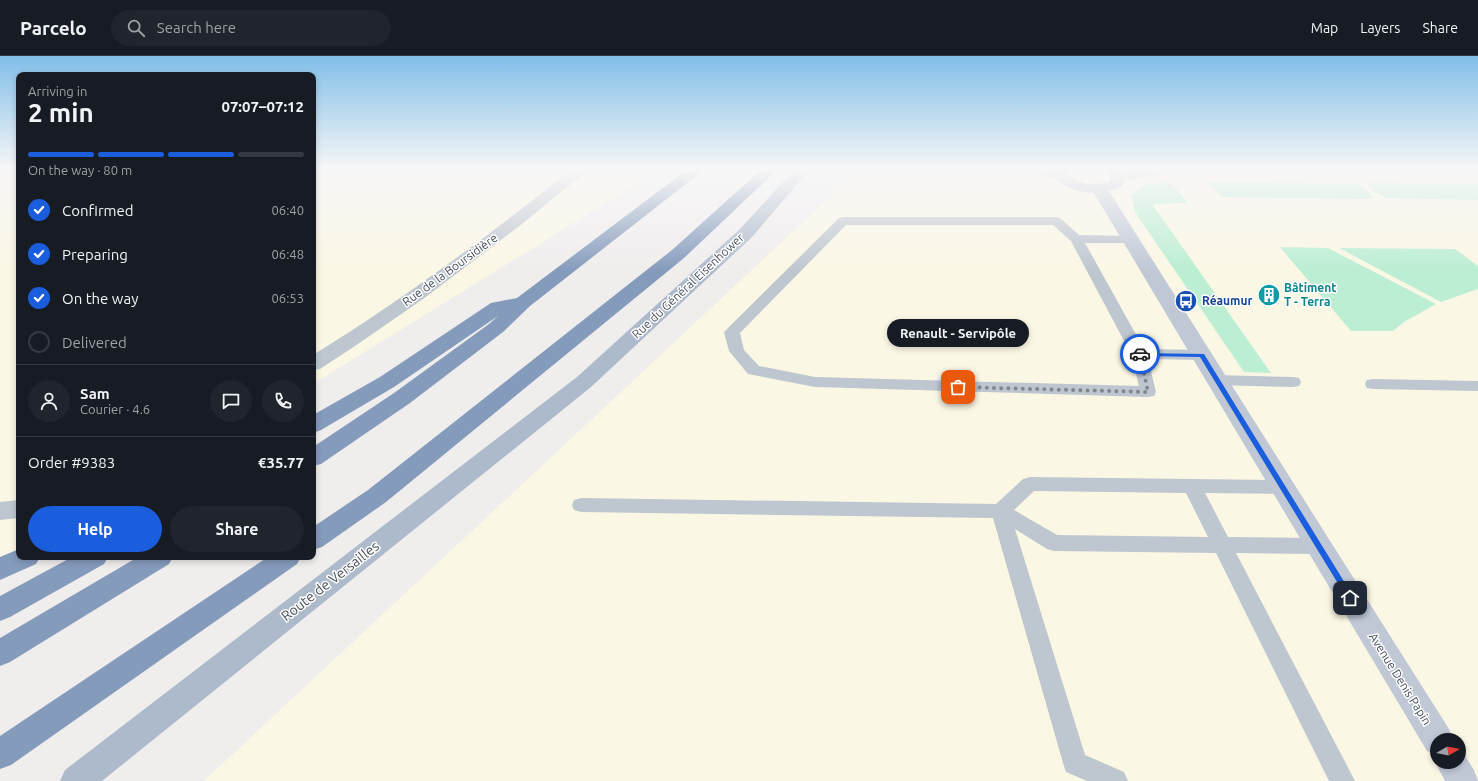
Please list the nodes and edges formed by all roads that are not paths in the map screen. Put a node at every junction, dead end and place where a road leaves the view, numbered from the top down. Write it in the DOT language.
graph roads {
  1 [pos="539,203"];
  2 [pos="653,203"];
  3 [pos="734,203"];
  4 [pos="773,203"];
  5 [pos="1117,203"];
  6 [pos="1076,239"];
  7 [pos="1129,239"];
  8 [pos="523,302"];
  9 [pos="1139,354"];
  10 [pos="1202,355"];
  11 [pos="316,362"];
  12 [pos="1216,380"];
  13 [pos="584,382"];
  14 [pos="1293,382"];
  15 [pos="1373,384"];
  16 [pos="1478,386"];
  17 [pos="316,423"];
  18 [pos="316,456"];
  19 [pos="1192,486"];
  20 [pos="1282,487"];
  21 [pos="581,505"];
  22 [pos="16,509"];
  23 [pos="0,511"];
  24 [pos="1000,511"];
  25 [pos="316,538"];
  26 [pos="1222,545"];
  27 [pos="1319,546"];
  28 [pos="20,560"];
  29 [pos="90,560"];
  30 [pos="155,560"];
  31 [pos="284,560"];
  32 [pos="0,569"];
  33 [pos="0,609"];
  34 [pos="0,653"];
  35 [pos="1434,733"];
  36 [pos="0,754"];
  37 [pos="1455,769"];
  38 [pos="76,781"];
  39 [pos="1115,781"];
  40 [pos="1342,781"];
  41 [pos="1463,781"];
  1 -- 11 [label="street, Rue de la Boursidière"];
  2 -- 8 [label="highway"];
  3 -- 25 [label="highway"];
  4 -- 13 [label="main road, Rue du Général Eisenhower"];
  5 -- 7 [label="main road, Avenue Denis Papin"];
  6 -- 7 [label="lane"];
  6 -- 9 [label="lane"];
  6 -- 9 [label="lane"];
  7 -- 10 [label="main road, Avenue Denis Papin"];
  8 -- 17 [label="highway"];
  8 -- 18 [label="highway"];
  9 -- 10 [label="lane"];
  10 -- 12 [label="main road, Avenue Denis Papin"];
  12 -- 14 [label="lane"];
  12 -- 20 [label="main road, Avenue Denis Papin"];
  13 -- 38 [label="main road, Route de Versailles"];
  15 -- 16 [label="lane"];
  19 -- 20 [label="lane"];
  19 -- 24 [label="lane"];
  19 -- 26 [label="lane"];
  20 -- 27 [label="main road, Avenue Denis Papin"];
  21 -- 24 [label="lane"];
  22 -- 23 [label="street"];
  24 -- 26 [label="lane"];
  24 -- 39 [label="lane"];
  26 -- 27 [label="lane"];
  26 -- 40 [label="lane"];
  27 -- 35 [label="main road, Avenue Denis Papin"];
  28 -- 32 [label="highway"];
  29 -- 33 [label="highway"];
  30 -- 34 [label="highway"];
  31 -- 36 [label="highway"];
  37 -- 41 [label="main road"];
}
